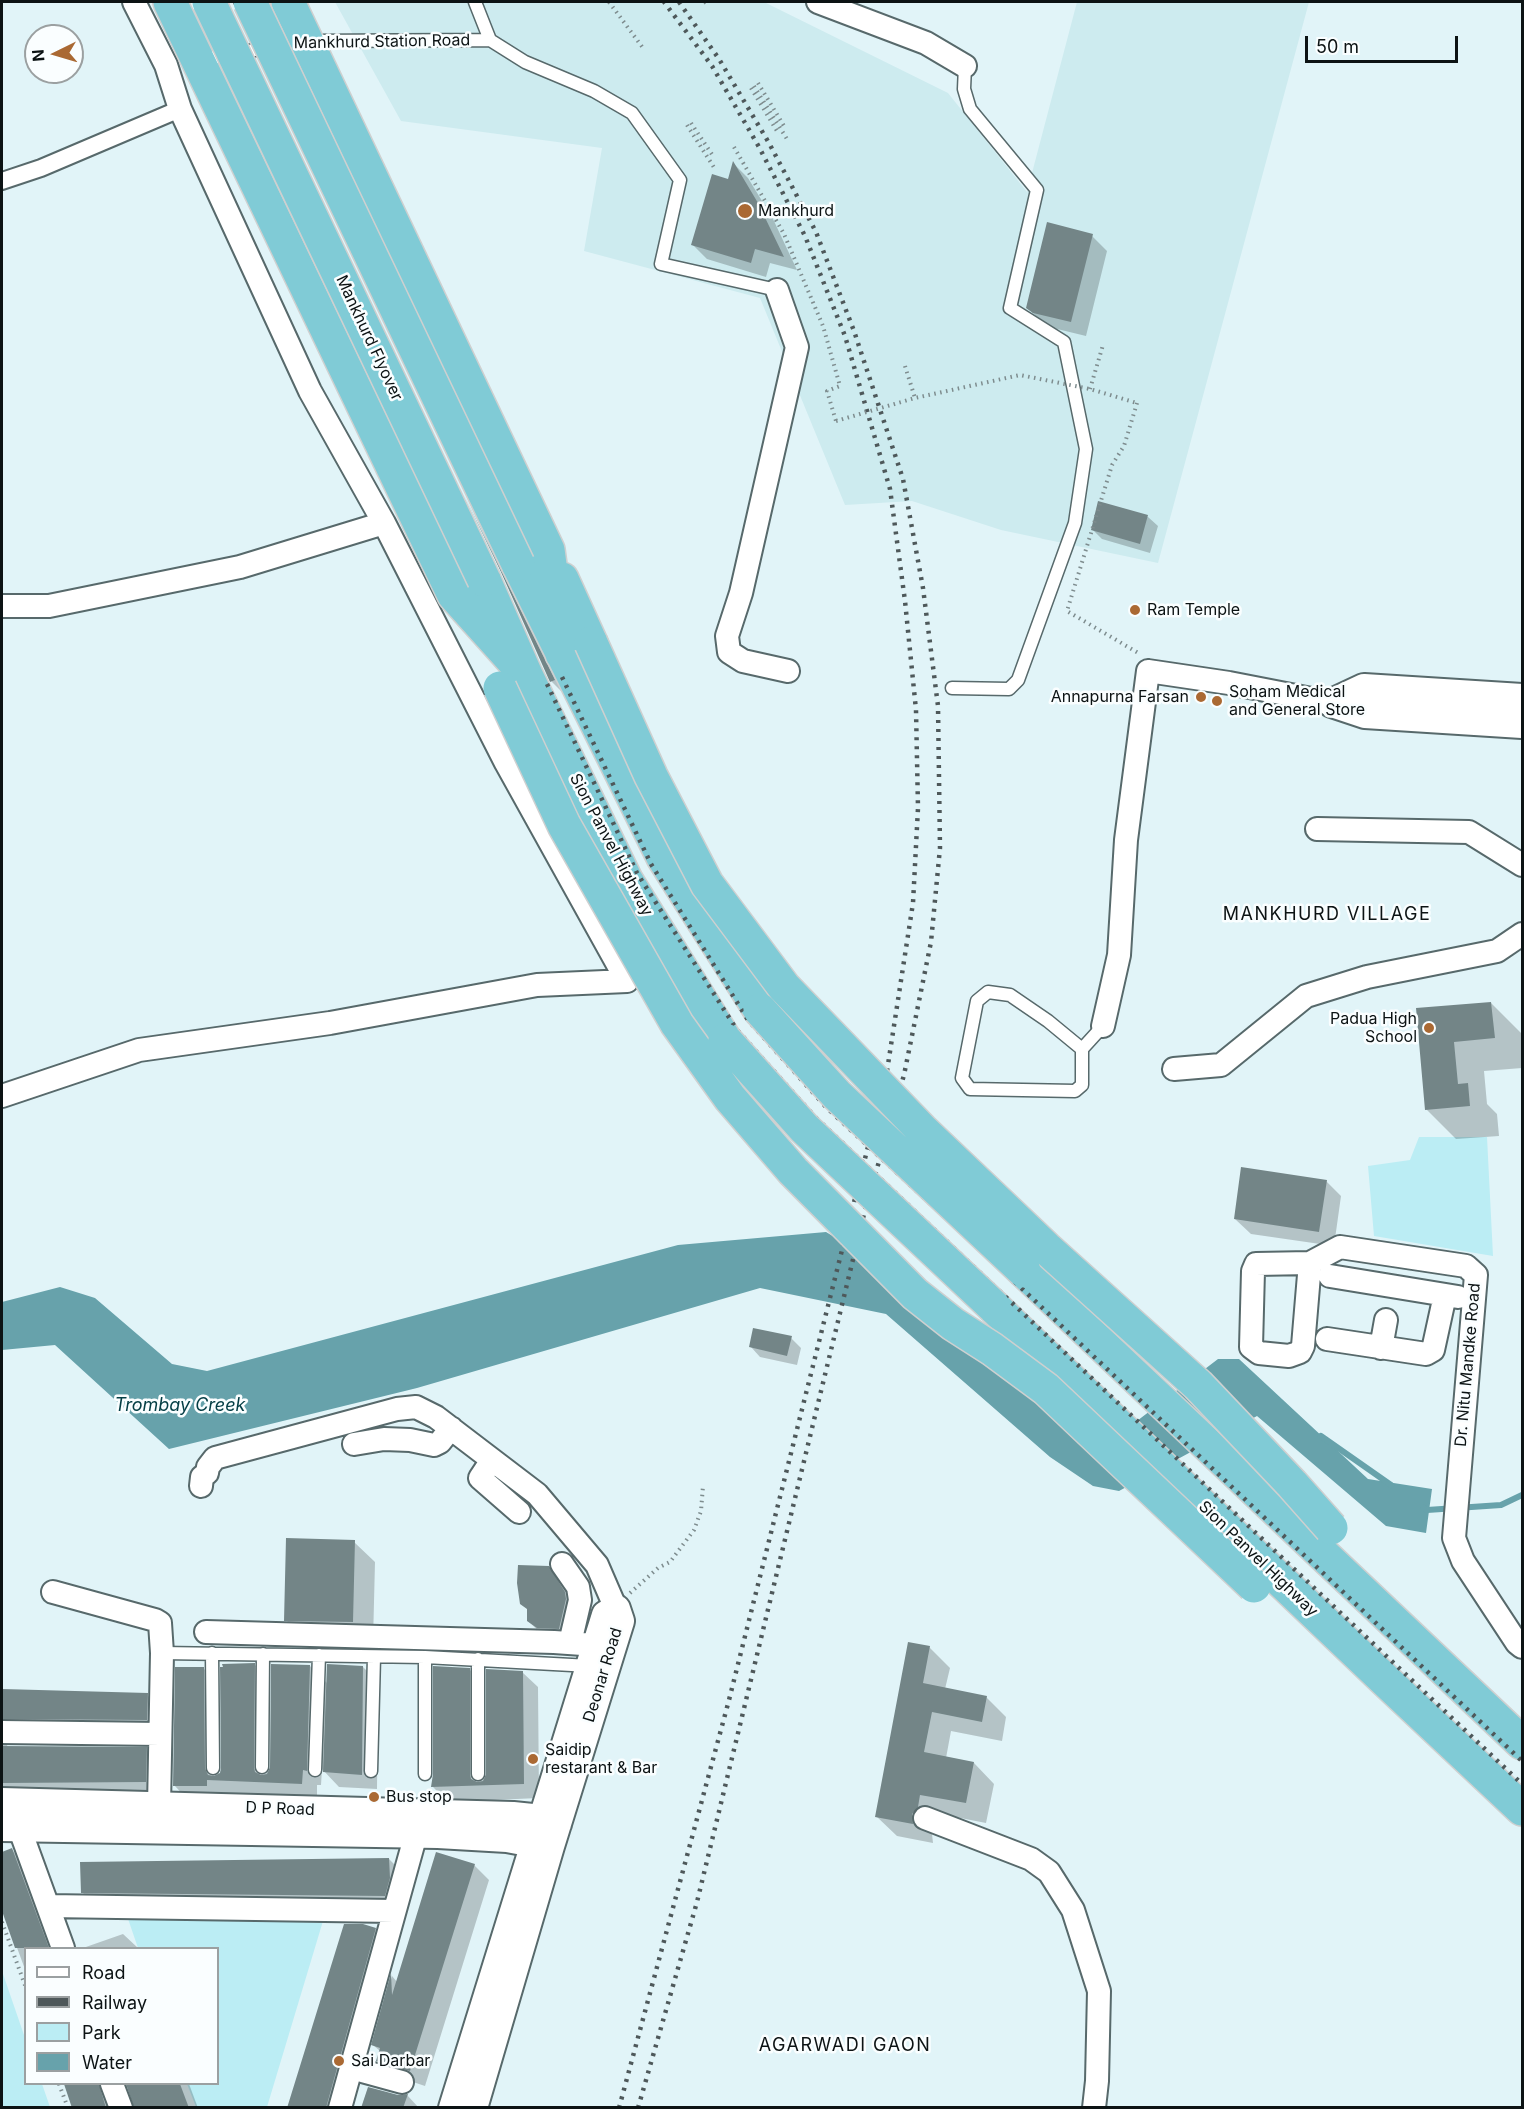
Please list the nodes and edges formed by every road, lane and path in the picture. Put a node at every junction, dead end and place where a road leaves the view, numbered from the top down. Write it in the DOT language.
graph roads {
  1 [pos="134,2"];
  2 [pos="214,2"];
  3 [pos="250,2"];
  4 [pos="288,2"];
  5 [pos="475,2"];
  6 [pos="609,2"];
  7 [pos="818,2"];
  8 [pos="186,5"];
  9 [pos="490,40"];
  10 [pos="296,43"];
  11 [pos="643,48"];
  12 [pos="198,60"];
  13 [pos="166,65"];
  14 [pos="965,66"];
  15 [pos="754,86"];
  16 [pos="180,109"];
  17 [pos="784,126"];
  18 [pos="777,131"];
  19 [pos="787,139"];
  20 [pos="734,147"];
  21 [pos="713,156"];
  22 [pos="715,169"];
  23 [pos="2,181"];
  24 [pos="777,290"];
  25 [pos="1103,345"];
  26 [pos="905,366"];
  27 [pos="1090,389"];
  28 [pos="915,398"];
  29 [pos="384,523"];
  30 [pos="2,606"];
  31 [pos="577,648"];
  32 [pos="788,670"];
  33 [pos="1148,671"];
  34 [pos="513,682"];
  35 [pos="952,688"];
  36 [pos="1522,698"];
  37 [pos="1332,703"];
  38 [pos="1522,724"];
  39 [pos="1317,829"];
  40 [pos="1522,865"];
  41 [pos="1522,934"];
  42 [pos="1103,1026"];
  43 [pos="1082,1049"];
  44 [pos="1174,1069"];
  45 [pos="2,1096"];
  46 [pos="1311,1263"];
  47 [pos="1330,1276"];
  48 [pos="1444,1295"];
  49 [pos="1474,1300"];
  50 [pos="1386,1320"];
  51 [pos="1327,1339"];
  52 [pos="1381,1348"];
  53 [pos="451,1428"];
  54 [pos="354,1444"];
  55 [pos="479,1469"];
  56 [pos="201,1486"];
  57 [pos="703,1486"];
  58 [pos="519,1512"];
  59 [pos="562,1564"];
  60 [pos="53,1592"];
  61 [pos="1375,1604"];
  62 [pos="616,1609"];
  63 [pos="206,1632"];
  64 [pos="1336,1635"];
  65 [pos="1522,1647"];
  66 [pos="592,1650"];
  67 [pos="162,1653"];
  68 [pos="212,1653"];
  69 [pos="263,1654"];
  70 [pos="319,1655"];
  71 [pos="374,1657"];
  72 [pos="424,1658"];
  73 [pos="478,1659"];
  74 [pos="2,1732"];
  75 [pos="160,1734"];
  76 [pos="1522,1743"];
  77 [pos="262,1767"];
  78 [pos="213,1768"];
  79 [pos="315,1770"];
  80 [pos="370,1770"];
  81 [pos="424,1774"];
  82 [pos="478,1774"];
  83 [pos="159,1806"];
  84 [pos="1522,1809"];
  85 [pos="11,1814"];
  86 [pos="925,1818"];
  87 [pos="546,1833"];
  88 [pos="416,1834"];
  89 [pos="48,1906"];
  90 [pos="394,1911"];
  91 [pos="2,1922"];
  92 [pos="63,1947"];
  93 [pos="24,1982"];
  94 [pos="351,2068"];
  95 [pos="402,2082"];
  96 [pos="59,2085"];
  97 [pos="112,2085"];
  98 [pos="68,2108"];
  99 [pos="121,2108"];
  100 [pos="340,2108"];
  101 [pos="453,2108"];
  102 [pos="473,2108"];
  103 [pos="1094,2108"];
  1 -- 13 [label="street"];
  2 -- 8 [label="lane"];
  3 -- 31 [label="highway, bridge"];
  4 -- 10 [label="highway"];
  5 -- 9 [label="lane, Mankhurd Station Road"];
  6 -- 11 [label="path"];
  7 -- 14 [label="street"];
  8 -- 12 [label="highway"];
  8 -- 34 [label="highway, Mankhurd Flyover, bridge"];
  9 -- 10 [label="lane, Mankhurd Station Road"];
  9 -- 24 [label="lane"];
  10 -- 12 [label="lane, Mankhurd Station Road"];
  10 -- 31 [label="highway"];
  12 -- 13 [label="street"];
  12 -- 34 [label="highway"];
  13 -- 16 [label="street"];
  14 -- 35 [label="lane"];
  15 -- 17 [label="path"];
  15 -- 18 [label="path"];
  15 -- 19 [label="path"];
  16 -- 23 [label="street"];
  16 -- 29 [label="street"];
  20 -- 28 [label="path, bridge"];
  21 -- 22 [label="path"];
  24 -- 32 [label="street"];
  25 -- 27 [label="path"];
  26 -- 28 [label="path"];
  27 -- 28 [label="path, bridge"];
  27 -- 33 [label="path, bridge"];
  29 -- 30 [label="street"];
  29 -- 45 [label="street"];
  31 -- 61 [label="highway, bridge"];
  31 -- 61 [label="highway, bridge"];
  33 -- 37 [label="street"];
  33 -- 42 [label="street"];
  34 -- 64 [label="highway, Sion Panvel Highway, bridge"];
  34 -- 64 [label="highway, bridge"];
  36 -- 37 [label="street"];
  37 -- 38 [label="street"];
  39 -- 40 [label="street"];
  41 -- 44 [label="street"];
  42 -- 43 [label="lane"];
  43 -- 43 [label="lane"];
  46 -- 49 [label="street, Dr. Nitu Mandke Road"];
  47 -- 48 [label="street"];
  48 -- 49 [label="street"];
  48 -- 52 [label="street"];
  49 -- 65 [label="street, Dr. Nitu Mandke Road"];
  50 -- 52 [label="street"];
  51 -- 52 [label="street"];
  53 -- 54 [label="street"];
  53 -- 55 [label="street"];
  53 -- 56 [label="street"];
  55 -- 58 [label="street"];
  55 -- 62 [label="street"];
  57 -- 62 [label="path"];
  59 -- 66 [label="street"];
  60 -- 67 [label="street"];
  61 -- 76 [label="highway"];
  62 -- 66 [label="street, Deonar Road"];
  63 -- 66 [label="street"];
  64 -- 84 [label="highway, Sion Panvel Highway"];
  66 -- 73 [label="lane"];
  66 -- 87 [label="street, Deonar Road"];
  67 -- 68 [label="lane"];
  67 -- 75 [label="street"];
  68 -- 69 [label="lane"];
  68 -- 78 [label="lane"];
  69 -- 70 [label="lane"];
  69 -- 77 [label="lane"];
  70 -- 71 [label="lane"];
  70 -- 79 [label="lane"];
  71 -- 72 [label="lane"];
  71 -- 80 [label="lane"];
  72 -- 73 [label="lane"];
  72 -- 81 [label="lane"];
  73 -- 82 [label="lane"];
  74 -- 75 [label="street"];
  75 -- 83 [label="street"];
  83 -- 85 [label="street, D P Road"];
  83 -- 87 [label="street, D P Road"];
  85 -- 88 [label="street, D P Road"];
  85 -- 89 [label="street"];
  86 -- 103 [label="street"];
  87 -- 88 [label="street, D P Road"];
  87 -- 101 [label="street, Deonar Road"];
  87 -- 102 [label="street, Deonar Road"];
  88 -- 90 [label="street"];
  89 -- 90 [label="street"];
  89 -- 92 [label="street"];
  90 -- 94 [label="street"];
  91 -- 93 [label="path"];
  94 -- 95 [label="street"];
  94 -- 100 [label="street"];
  96 -- 98 [label="path"];
  97 -- 99 [label="street"];
}
